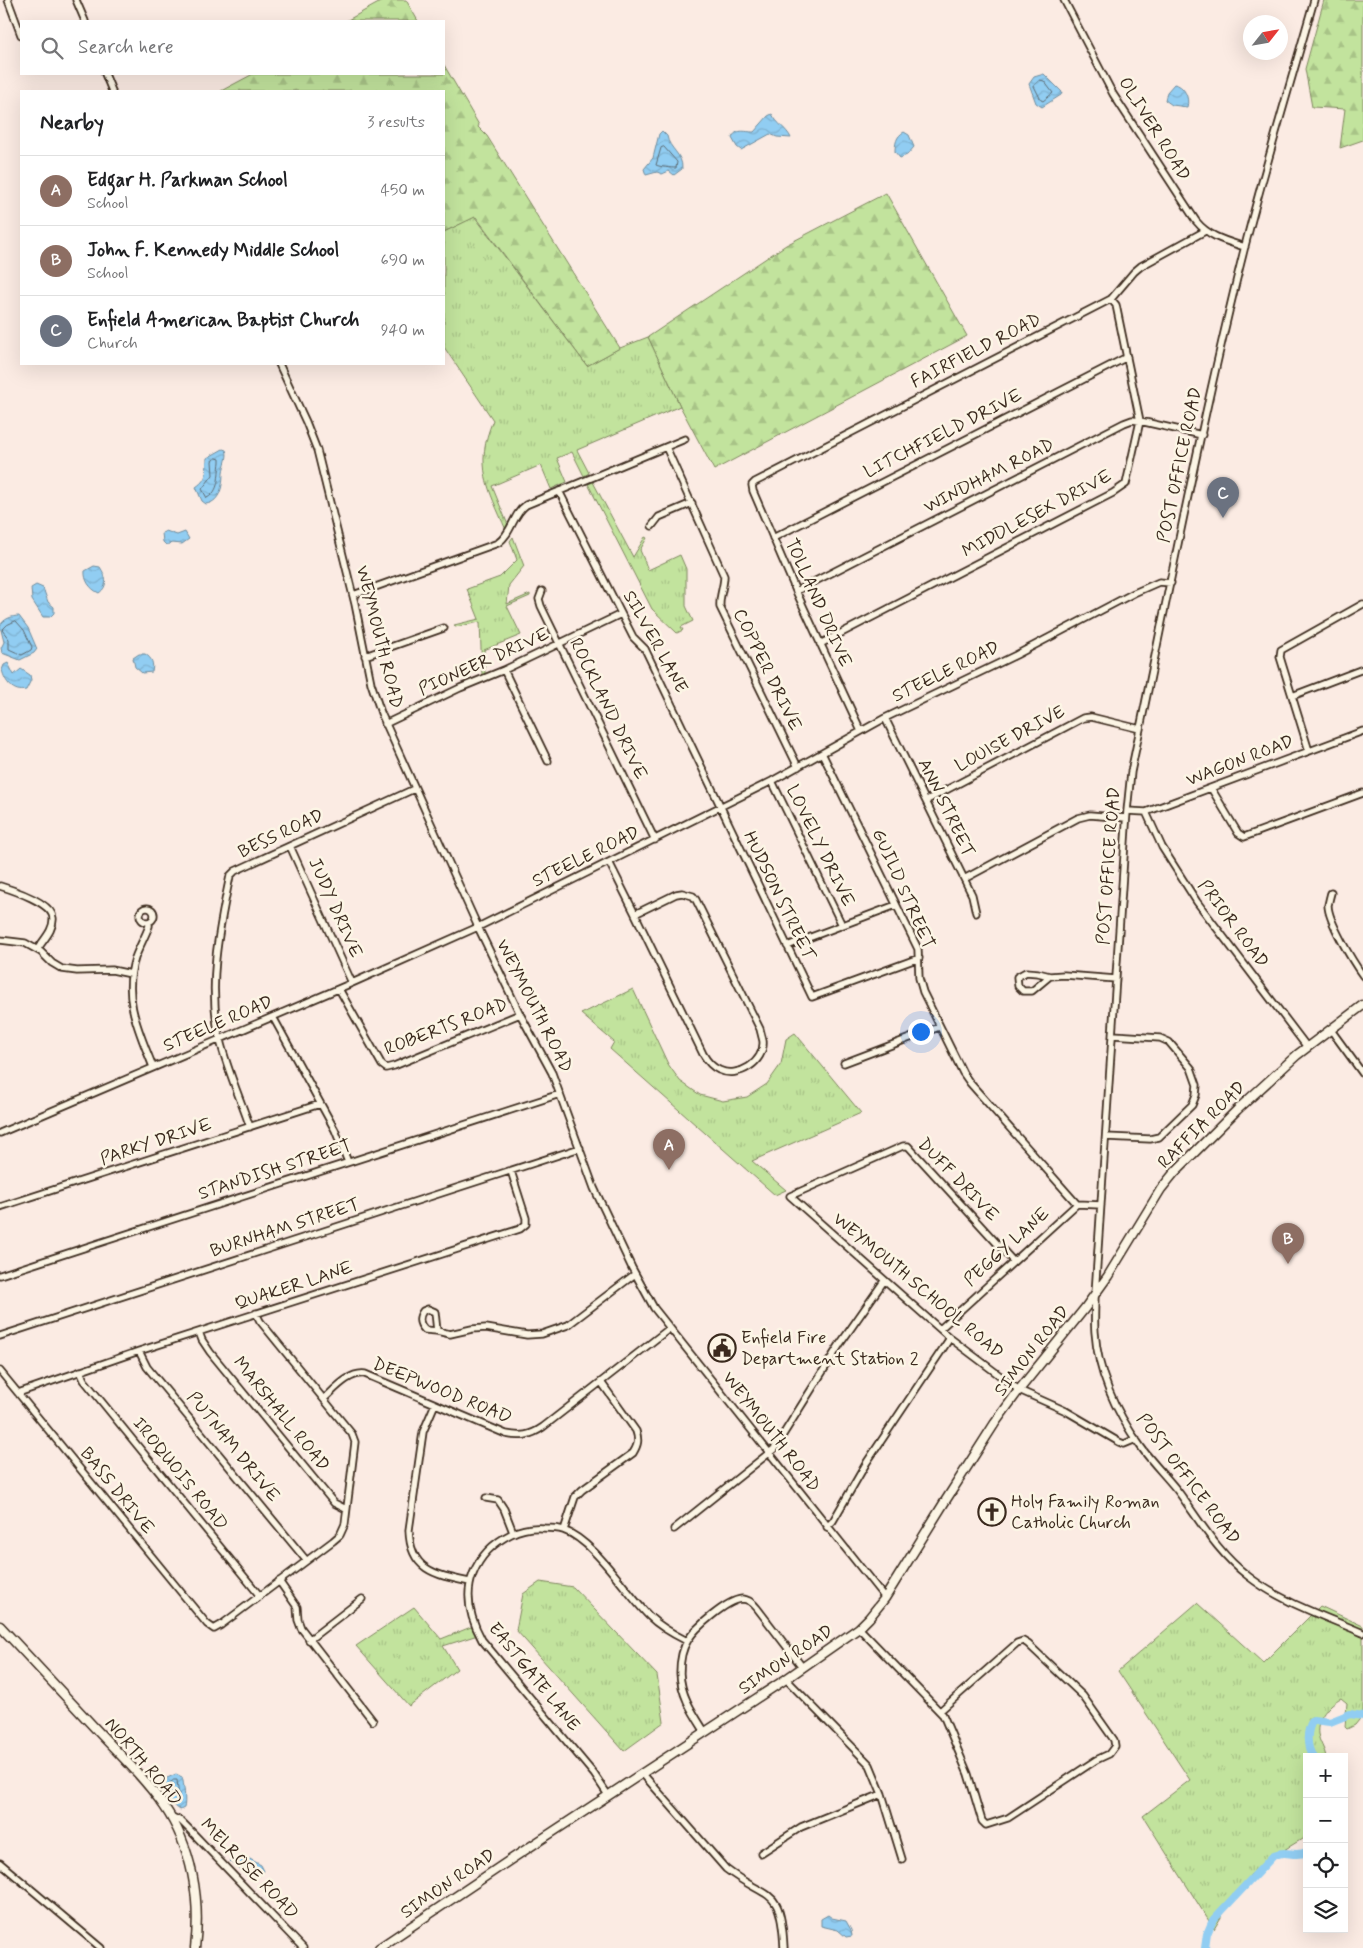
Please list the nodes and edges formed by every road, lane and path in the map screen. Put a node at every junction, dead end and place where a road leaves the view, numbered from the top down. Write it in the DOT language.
graph roads {
  1 [pos="8,0"];
  2 [pos="76,0"];
  3 [pos="1064,0"];
  4 [pos="1314,0"];
  5 [pos="85,20"];
  6 [pos="20,31"];
  7 [pos="105,75"];
  8 [pos="112,90"];
  9 [pos="1204,231"];
  10 [pos="1245,247"];
  11 [pos="1111,299"];
  12 [pos="1127,357"];
  13 [pos="279,365"];
  14 [pos="1140,421"];
  15 [pos="1202,434"];
  16 [pos="685,439"];
  17 [pos="666,446"];
  18 [pos="752,485"];
  19 [pos="559,491"];
  20 [pos="692,503"];
  21 [pos="652,526"];
  22 [pos="772,538"];
  23 [pos="1171,583"];
  24 [pos="542,591"];
  25 [pos="796,591"];
  26 [pos="352,595"];
  27 [pos="1363,604"];
  28 [pos="621,614"];
  29 [pos="444,628"];
  30 [pos="560,644"];
  31 [pos="820,644"];
  32 [pos="365,656"];
  33 [pos="1363,669"];
  34 [pos="504,670"];
  35 [pos="1292,696"];
  36 [pos="885,718"];
  37 [pos="385,724"];
  38 [pos="1140,729"];
  39 [pos="861,731"];
  40 [pos="1363,731"];
  41 [pos="1309,751"];
  42 [pos="822,753"];
  43 [pos="548,762"];
  44 [pos="798,767"];
  45 [pos="772,782"];
  46 [pos="1211,788"];
  47 [pos="414,789"];
  48 [pos="1363,793"];
  49 [pos="927,800"];
  50 [pos="720,808"];
  51 [pos="1127,811"];
  52 [pos="1146,812"];
  53 [pos="1126,818"];
  54 [pos="655,840"];
  55 [pos="290,846"];
  56 [pos="609,862"];
  57 [pos="964,879"];
  58 [pos="0,886"];
  59 [pos="1331,893"];
  60 [pos="896,906"];
  61 [pos="976,913"];
  62 [pos="635,914"];
  63 [pos="149,922"];
  64 [pos="842,924"];
  65 [pos="478,927"];
  66 [pos="0,940"];
  67 [pos="787,946"];
  68 [pos="37,950"];
  69 [pos="919,958"];
  70 [pos="131,974"];
  71 [pos="1050,976"];
  72 [pos="1363,976"];
  73 [pos="1116,979"];
  74 [pos="352,983"];
  75 [pos="339,989"];
  76 [pos="1363,1005"];
  77 [pos="520,1014"];
  78 [pos="273,1017"];
  79 [pos="939,1028"];
  80 [pos="1331,1030"];
  81 [pos="1113,1035"];
  82 [pos="219,1039"];
  83 [pos="1307,1047"];
  84 [pos="844,1063"];
  85 [pos="153,1067"];
  86 [pos="1363,1074"];
  87 [pos="560,1094"];
  88 [pos="320,1104"];
  89 [pos="250,1127"];
  90 [pos="0,1133"];
  91 [pos="1106,1137"];
  92 [pos="580,1148"];
  93 [pos="348,1162"];
  94 [pos="511,1171"];
  95 [pos="790,1196"];
  96 [pos="1077,1204"];
  97 [pos="1101,1205"];
  98 [pos="0,1208"];
  99 [pos="1014,1261"];
  100 [pos="0,1274"];
  101 [pos="635,1274"];
  102 [pos="884,1281"];
  103 [pos="1095,1294"];
  104 [pos="256,1314"];
  105 [pos="670,1328"];
  106 [pos="940,1328"];
  107 [pos="437,1331"];
  108 [pos="199,1332"];
  109 [pos="0,1336"];
  110 [pos="950,1338"];
  111 [pos="139,1351"];
  112 [pos="0,1371"];
  113 [pos="80,1371"];
  114 [pos="601,1382"];
  115 [pos="1019,1390"];
  116 [pos="18,1393"];
  117 [pos="324,1399"];
  118 [pos="435,1404"];
  119 [pos="1136,1439"];
  120 [pos="769,1454"];
  121 [pos="486,1498"];
  122 [pos="346,1509"];
  123 [pos="827,1527"];
  124 [pos="674,1529"];
  125 [pos="564,1530"];
  126 [pos="514,1532"];
  127 [pos="306,1560"];
  128 [pos="279,1581"];
  129 [pos="470,1582"];
  130 [pos="260,1596"];
  131 [pos="885,1598"];
  132 [pos="362,1599"];
  133 [pos="0,1626"];
  134 [pos="858,1628"];
  135 [pos="1363,1633"];
  136 [pos="308,1640"];
  137 [pos="687,1641"];
  138 [pos="803,1668"];
  139 [pos="786,1679"];
  140 [pos="940,1711"];
  141 [pos="373,1721"];
  142 [pos="705,1732"];
  143 [pos="642,1773"];
  144 [pos="882,1794"];
  145 [pos="608,1795"];
  146 [pos="170,1816"];
  147 [pos="761,1853"];
  148 [pos="902,1859"];
  149 [pos="0,1863"];
  150 [pos="101,1948"];
  151 [pos="195,1948"];
  152 [pos="303,1948"];
  153 [pos="379,1948"];
  154 [pos="784,1948"];
  1 -- 6 [label="street"];
  2 -- 5 [label="street"];
  3 -- 9 [label="street, OLIVER ROAD"];
  4 -- 10 [label="street, POST OFFICE ROAD"];
  7 -- 8 [label="street"];
  9 -- 10 [label="street, OLIVER ROAD"];
  9 -- 11 [label="street, FAIRFIELD ROAD"];
  10 -- 15 [label="street, POST OFFICE ROAD"];
  11 -- 12 [label="street, MIDDLESEX DRIVE"];
  11 -- 18 [label="street, FAIRFIELD ROAD"];
  12 -- 14 [label="street, MIDDLESEX DRIVE"];
  12 -- 22 [label="street, LITCHFIELD DRIVE"];
  13 -- 26 [label="street, WEYMOUTH ROAD"];
  14 -- 15 [label="street, WINDHAM ROAD"];
  14 -- 25 [label="street, WINDHAM ROAD"];
  14 -- 31 [label="street, MIDDLESEX DRIVE"];
  15 -- 23 [label="street, POST OFFICE ROAD"];
  16 -- 17 [label="street"];
  17 -- 19 [label="street"];
  17 -- 20 [label="street, COPPER DRIVE"];
  18 -- 22 [label="street, TOLLAND DRIVE"];
  19 -- 26 [label="street"];
  19 -- 28 [label="street, SILVER LANE"];
  20 -- 21 [label="street"];
  20 -- 44 [label="street, COPPER DRIVE"];
  22 -- 25 [label="street, TOLLAND DRIVE"];
  23 -- 36 [label="street, STEELE ROAD"];
  23 -- 38 [label="street, POST OFFICE ROAD"];
  24 -- 30 [label="street, ROCKLAND DRIVE"];
  25 -- 31 [label="street, TOLLAND DRIVE"];
  26 -- 32 [label="street, WEYMOUTH ROAD"];
  27 -- 35 [label="street"];
  28 -- 30 [label="street, PIONEER DRIVE"];
  28 -- 50 [label="street, SILVER LANE"];
  29 -- 32 [label="street"];
  30 -- 34 [label="street, PIONEER DRIVE"];
  30 -- 54 [label="street, ROCKLAND DRIVE"];
  31 -- 39 [label="street, TOLLAND DRIVE"];
  32 -- 37 [label="street, WEYMOUTH ROAD"];
  33 -- 35 [label="street"];
  34 -- 37 [label="street, PIONEER DRIVE"];
  34 -- 43 [label="street"];
  35 -- 41 [label="street"];
  36 -- 39 [label="street, STEELE ROAD"];
  36 -- 49 [label="street, ANN STREET"];
  37 -- 47 [label="street, WEYMOUTH ROAD"];
  38 -- 49 [label="street, LOUISE DRIVE"];
  38 -- 51 [label="street, POST OFFICE ROAD"];
  39 -- 42 [label="street, STEELE ROAD"];
  40 -- 41 [label="street, WAGON ROAD"];
  41 -- 46 [label="street, WAGON ROAD"];
  42 -- 44 [label="street, STEELE ROAD"];
  42 -- 60 [label="street, GUILD STREET"];
  44 -- 45 [label="street, STEELE ROAD"];
  45 -- 50 [label="street, STEELE ROAD"];
  45 -- 64 [label="street, LOVELY DRIVE"];
  46 -- 48 [label="street"];
  46 -- 52 [label="street, WAGON ROAD"];
  47 -- 55 [label="street, BESS ROAD"];
  47 -- 65 [label="street, WEYMOUTH ROAD"];
  49 -- 57 [label="street, ANN STREET"];
  50 -- 54 [label="street, STEELE ROAD"];
  50 -- 67 [label="street, HUDSON STREET"];
  51 -- 52 [label="street, WAGON ROAD"];
  51 -- 53 [label="street, POST OFFICE ROAD"];
  52 -- 83 [label="street, PRIOR ROAD"];
  53 -- 57 [label="street"];
  53 -- 73 [label="street, POST OFFICE ROAD"];
  54 -- 56 [label="street, STEELE ROAD"];
  55 -- 74 [label="street, JUDY DRIVE"];
  55 -- 82 [label="street, BESS ROAD"];
  56 -- 62 [label="street"];
  56 -- 65 [label="street, STEELE ROAD"];
  57 -- 61 [label="street, ANN STREET"];
  58 -- 68 [label="street"];
  59 -- 72 [label="street"];
  60 -- 64 [label="street"];
  60 -- 69 [label="street, GUILD STREET"];
  62 -- 62 [label="street"];
  63 -- 70 [label="street"];
  64 -- 67 [label="street"];
  65 -- 74 [label="street, STEELE ROAD"];
  65 -- 77 [label="street, WEYMOUTH ROAD"];
  66 -- 68 [label="street"];
  67 -- 69 [label="street, HUDSON STREET"];
  68 -- 70 [label="street"];
  69 -- 79 [label="street, GUILD STREET"];
  70 -- 85 [label="street"];
  71 -- 71 [label="street"];
  71 -- 73 [label="street"];
  73 -- 81 [label="street, POST OFFICE ROAD"];
  74 -- 75 [label="street, STEELE ROAD"];
  75 -- 77 [label="street, ROBERTS ROAD"];
  75 -- 78 [label="street, STEELE ROAD"];
  76 -- 80 [label="main road, RAFFIA ROAD"];
  77 -- 87 [label="street, WEYMOUTH ROAD"];
  78 -- 82 [label="street, STEELE ROAD"];
  78 -- 88 [label="street"];
  79 -- 84 [label="street"];
  79 -- 96 [label="street, GUILD STREET"];
  80 -- 83 [label="main road, RAFFIA ROAD"];
  80 -- 86 [label="street"];
  81 -- 91 [label="street, POST OFFICE ROAD"];
  81 -- 91 [label="street"];
  82 -- 85 [label="street, STEELE ROAD"];
  82 -- 89 [label="street"];
  83 -- 103 [label="main road, RAFFIA ROAD"];
  85 -- 90 [label="street, STEELE ROAD"];
  87 -- 92 [label="street, WEYMOUTH ROAD"];
  87 -- 93 [label="street, STANDISH STREET"];
  88 -- 89 [label="street, PARKY DRIVE"];
  88 -- 93 [label="street"];
  89 -- 98 [label="street, PARKY DRIVE"];
  91 -- 97 [label="street, POST OFFICE ROAD"];
  92 -- 94 [label="street, BURNHAM STREET"];
  92 -- 101 [label="street, WEYMOUTH ROAD"];
  93 -- 100 [label="street, STANDISH STREET"];
  94 -- 104 [label="street, QUAKER LANE"];
  94 -- 109 [label="street, BURNHAM STREET"];
  95 -- 99 [label="street, DUFF DRIVE"];
  95 -- 102 [label="street, WEYMOUTH SCHOOL ROAD"];
  96 -- 97 [label="street"];
  96 -- 99 [label="street, PEGGY LANE"];
  97 -- 103 [label="street, POST OFFICE ROAD"];
  99 -- 106 [label="street, PEGGY LANE"];
  101 -- 105 [label="street, WEYMOUTH ROAD"];
  101 -- 107 [label="street"];
  102 -- 106 [label="street, WEYMOUTH SCHOOL ROAD"];
  102 -- 120 [label="street"];
  103 -- 115 [label="main road, SIMON ROAD"];
  103 -- 119 [label="street, POST OFFICE ROAD"];
  104 -- 108 [label="street, QUAKER LANE"];
  104 -- 117 [label="street"];
  105 -- 114 [label="street, DEEPWOOD ROAD"];
  105 -- 120 [label="street, WEYMOUTH ROAD"];
  106 -- 110 [label="street, WEYMOUTH SCHOOL ROAD"];
  108 -- 111 [label="street, QUAKER LANE"];
  108 -- 122 [label="street, MARSHALL ROAD"];
  110 -- 115 [label="street, WEYMOUTH SCHOOL ROAD"];
  110 -- 123 [label="street"];
  111 -- 113 [label="street, QUAKER LANE"];
  111 -- 127 [label="street, PUTNAM DRIVE"];
  112 -- 116 [label="street, BASS DRIVE"];
  113 -- 116 [label="street, QUAKER LANE"];
  113 -- 130 [label="street, IROQUOIS ROAD"];
  114 -- 118 [label="street, DEEPWOOD ROAD"];
  114 -- 125 [label="street"];
  115 -- 119 [label="street, WEYMOUTH SCHOOL ROAD"];
  115 -- 131 [label="main road, SIMON ROAD"];
  116 -- 130 [label="street, BASS DRIVE"];
  117 -- 118 [label="street, DEEPWOOD ROAD"];
  117 -- 122 [label="street"];
  118 -- 129 [label="street"];
  119 -- 135 [label="street, POST OFFICE ROAD"];
  120 -- 123 [label="street, WEYMOUTH ROAD"];
  120 -- 124 [label="street"];
  121 -- 126 [label="street"];
  122 -- 127 [label="street"];
  123 -- 131 [label="street, WEYMOUTH ROAD"];
  125 -- 126 [label="street, EASTGATE LANE"];
  125 -- 137 [label="street, EASTGATE LANE"];
  126 -- 129 [label="street, EASTGATE LANE"];
  127 -- 128 [label="street"];
  128 -- 130 [label="street"];
  128 -- 136 [label="street"];
  129 -- 145 [label="street, EASTGATE LANE"];
  131 -- 134 [label="main road, SIMON ROAD"];
  132 -- 136 [label="street"];
  133 -- 146 [label="main road, NORTH ROAD"];
  134 -- 138 [label="main road, SIMON ROAD"];
  134 -- 140 [label="street"];
  136 -- 141 [label="street"];
  137 -- 138 [label="street"];
  137 -- 142 [label="street"];
  138 -- 139 [label="main road, SIMON ROAD"];
  139 -- 142 [label="main road, SIMON ROAD"];
  139 -- 144 [label="street"];
  140 -- 140 [label="street"];
  142 -- 143 [label="main road, SIMON ROAD"];
  143 -- 145 [label="main road, SIMON ROAD"];
  143 -- 154 [label="street"];
  144 -- 147 [label="street"];
  144 -- 148 [label="street"];
  145 -- 153 [label="main road, SIMON ROAD"];
  146 -- 151 [label="main road, NORTH ROAD"];
  146 -- 152 [label="street, MELROSE ROAD"];
  149 -- 150 [label="street"];
}
